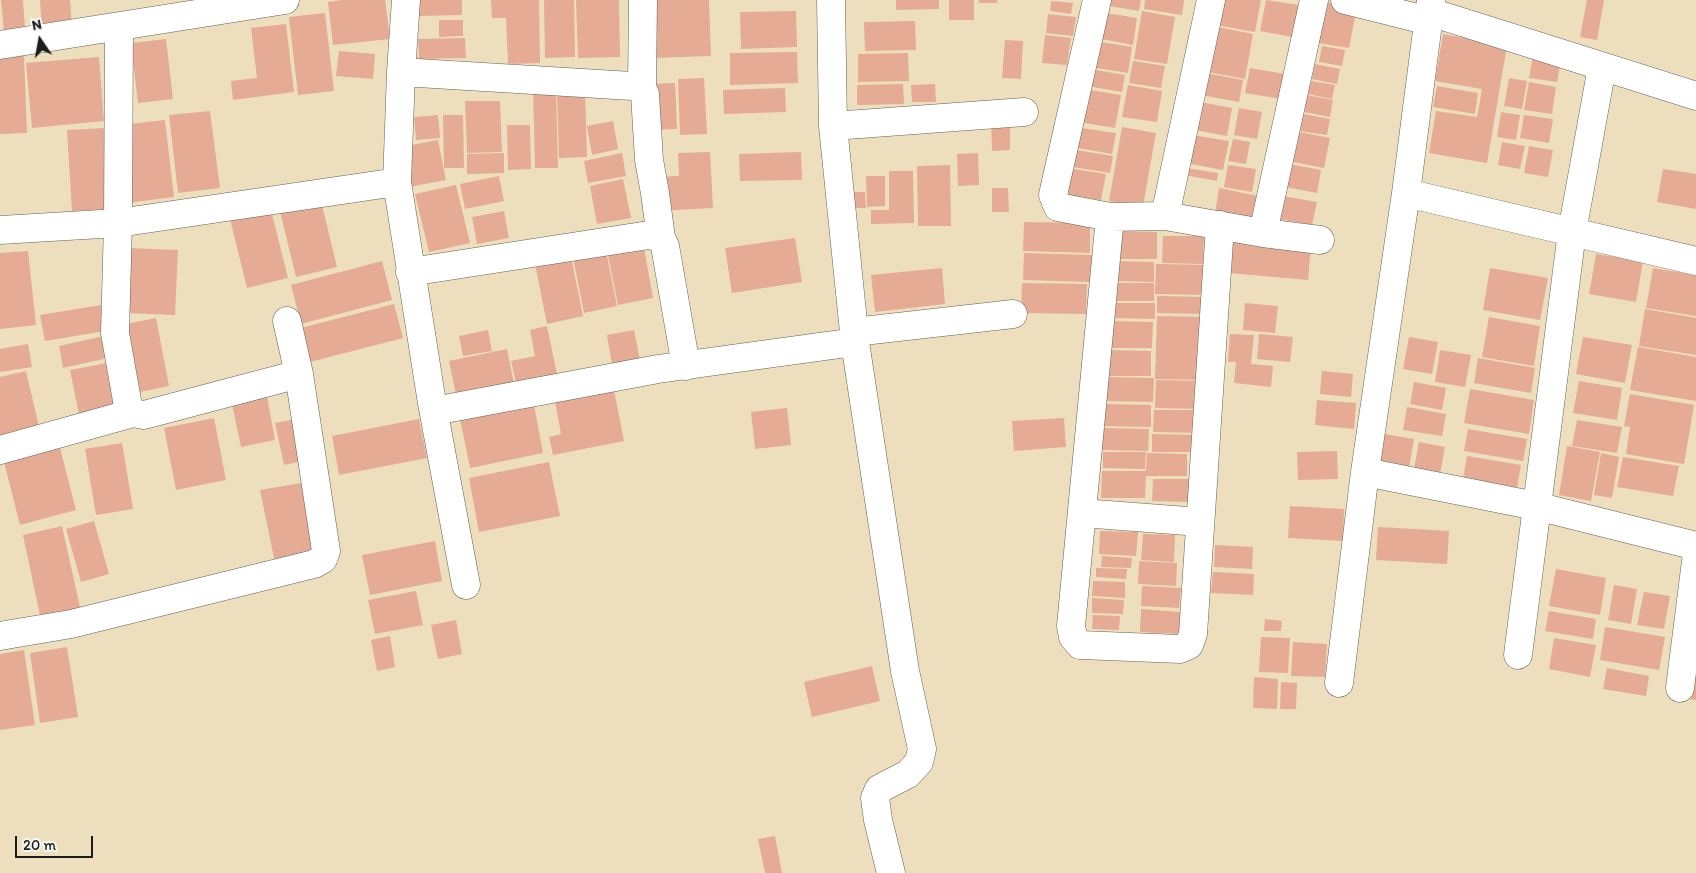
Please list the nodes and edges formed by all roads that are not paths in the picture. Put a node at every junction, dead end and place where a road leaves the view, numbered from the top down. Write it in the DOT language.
graph roads {
  1 [pos="285,0"];
  2 [pos="406,0"];
  3 [pos="643,0"];
  4 [pos="832,0"];
  5 [pos="1097,0"];
  6 [pos="1211,0"];
  7 [pos="1314,0"];
  8 [pos="1345,0"];
  9 [pos="152,11"];
  10 [pos="1430,11"];
  11 [pos="118,27"];
  12 [pos="0,45"];
  13 [pos="1602,67"];
  14 [pos="401,72"];
  15 [pos="642,88"];
  16 [pos="1696,96"];
  17 [pos="1024,112"];
  18 [pos="833,126"];
  19 [pos="397,182"];
  20 [pos="1406,193"];
  21 [pos="1165,216"];
  22 [pos="1110,217"];
  23 [pos="118,223"];
  24 [pos="1220,225"];
  25 [pos="0,230"];
  26 [pos="1572,232"];
  27 [pos="1264,233"];
  28 [pos="661,238"];
  29 [pos="1320,240"];
  30 [pos="1696,261"];
  31 [pos="410,272"];
  32 [pos="1013,314"];
  33 [pos="287,321"];
  34 [pos="855,337"];
  35 [pos="686,366"];
  36 [pos="299,374"];
  37 [pos="434,411"];
  38 [pos="133,413"];
  39 [pos="0,450"];
  40 [pos="1365,472"];
  41 [pos="1536,506"];
  42 [pos="1082,513"];
  43 [pos="1200,522"];
  44 [pos="1696,546"];
  45 [pos="1696,561"];
  46 [pos="466,585"];
  47 [pos="0,636"];
  48 [pos="1518,656"];
  49 [pos="1339,683"];
  50 [pos="1680,688"];
  51 [pos="891,873"];
  1 -- 9 [label="street"];
  2 -- 14 [label="street"];
  3 -- 15 [label="street"];
  4 -- 18 [label="street"];
  5 -- 22 [label="street"];
  6 -- 21 [label="street"];
  7 -- 27 [label="street"];
  8 -- 10 [label="street"];
  9 -- 11 [label="street"];
  10 -- 13 [label="street"];
  10 -- 20 [label="street"];
  11 -- 12 [label="street"];
  11 -- 23 [label="street"];
  13 -- 16 [label="street"];
  13 -- 26 [label="street"];
  14 -- 15 [label="street"];
  14 -- 19 [label="street"];
  15 -- 28 [label="street"];
  17 -- 18 [label="street"];
  18 -- 34 [label="street"];
  19 -- 23 [label="street"];
  19 -- 31 [label="street"];
  20 -- 26 [label="street"];
  20 -- 40 [label="street"];
  21 -- 22 [label="street"];
  21 -- 24 [label="street"];
  22 -- 42 [label="street"];
  23 -- 25 [label="street"];
  23 -- 38 [label="street"];
  24 -- 27 [label="street"];
  24 -- 43 [label="street"];
  26 -- 30 [label="street"];
  26 -- 41 [label="street"];
  27 -- 29 [label="street"];
  28 -- 31 [label="street"];
  28 -- 35 [label="street"];
  31 -- 37 [label="street"];
  32 -- 34 [label="street"];
  33 -- 36 [label="street"];
  34 -- 35 [label="street"];
  34 -- 51 [label="street"];
  35 -- 37 [label="street"];
  36 -- 38 [label="street"];
  36 -- 47 [label="street"];
  37 -- 46 [label="street"];
  38 -- 39 [label="street"];
  40 -- 41 [label="street"];
  40 -- 49 [label="street"];
  41 -- 44 [label="street"];
  41 -- 48 [label="street"];
  42 -- 43 [label="street"];
  42 -- 43 [label="street"];
  45 -- 50 [label="street"];
}
